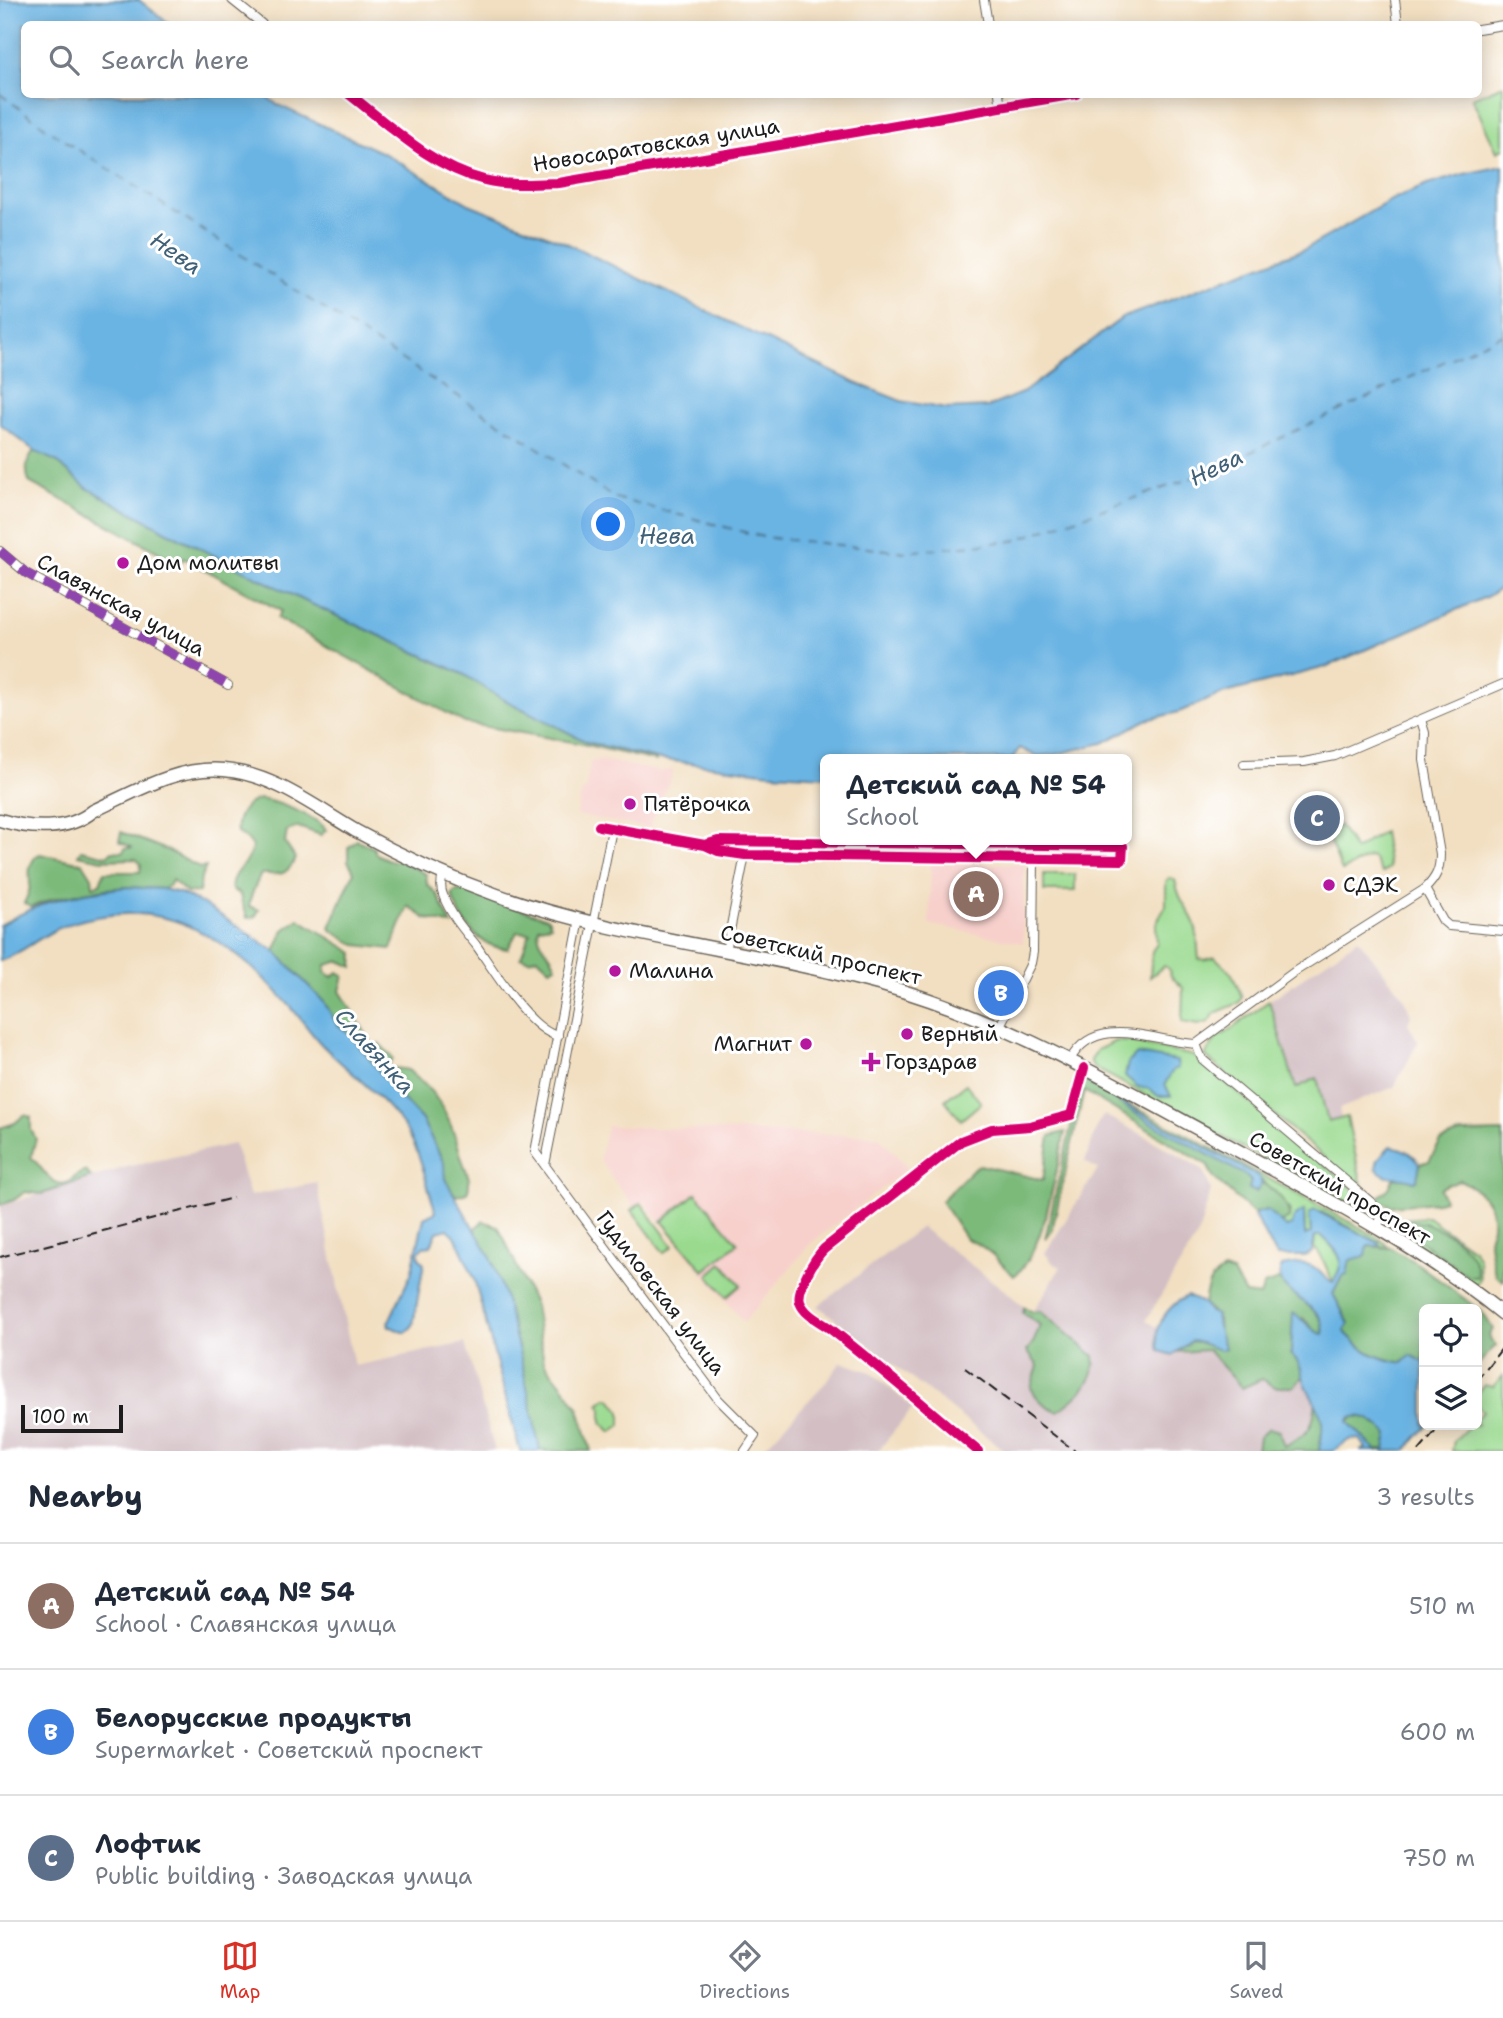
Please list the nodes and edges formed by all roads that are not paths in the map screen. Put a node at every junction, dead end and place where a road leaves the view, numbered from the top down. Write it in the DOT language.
graph roads {
  1 [pos="232,0"];
  2 [pos="984,0"];
  3 [pos="1395,0"];
  4 [pos="258,21"];
  5 [pos="988,21"];
  6 [pos="1398,21"];
  7 [pos="1503,24"];
  8 [pos="1482,28"];
  9 [pos="354,98"];
  10 [pos="1000,98"];
  11 [pos="1053,98"];
  12 [pos="1001,107"];
  13 [pos="0,551"];
  14 [pos="1503,684"];
  15 [pos="228,685"];
  16 [pos="1421,720"];
  17 [pos="1244,764"];
  18 [pos="93,811"];
  19 [pos="0,812"];
  20 [pos="0,820"];
  21 [pos="598,827"];
  22 [pos="612,829"];
  23 [pos="820,842"];
  24 [pos="705,845"];
  25 [pos="878,845"];
  26 [pos="1041,845"];
  27 [pos="745,855"];
  28 [pos="878,856"];
  29 [pos="1034,858"];
  30 [pos="443,874"];
  31 [pos="1425,889"];
  32 [pos="586,921"];
  33 [pos="1503,931"];
  34 [pos="726,951"];
  35 [pos="1000,1026"];
  36 [pos="558,1036"];
  37 [pos="1196,1044"];
  38 [pos="1070,1060"];
  39 [pos="1084,1068"];
  40 [pos="545,1165"];
  41 [pos="1377,1226"];
  42 [pos="1503,1314"];
  43 [pos="746,1451"];
  44 [pos="978,1451"];
  1 -- 4 [label="street"];
  2 -- 5 [label="street"];
  3 -- 6 [label="street"];
  7 -- 8 [label="street"];
  9 -- 12 [label="street, Новосаратовская улица"];
  10 -- 12 [label="street"];
  11 -- 12 [label="street, Новосаратовская улица"];
  13 -- 15 [label="street, Славянская улица"];
  14 -- 16 [label="street"];
  16 -- 17 [label="street"];
  16 -- 31 [label="street"];
  18 -- 19 [label="main road, Советский проспект"];
  18 -- 20 [label="main road, Советский проспект"];
  18 -- 30 [label="main road, Советский проспект"];
  21 -- 22 [label="street"];
  22 -- 24 [label="street"];
  22 -- 32 [label="street, Гудиловская улица"];
  23 -- 24 [label="street"];
  24 -- 27 [label="street"];
  25 -- 28 [label="street"];
  26 -- 29 [label="street"];
  27 -- 28 [label="street"];
  27 -- 34 [label="street"];
  28 -- 29 [label="street"];
  29 -- 35 [label="street"];
  30 -- 32 [label="main road, Советский проспект"];
  30 -- 36 [label="street"];
  31 -- 33 [label="street"];
  31 -- 37 [label="street"];
  32 -- 34 [label="main road, Советский проспект"];
  32 -- 36 [label="street, Гудиловская улица"];
  32 -- 40 [label="street, Гудиловская улица"];
  34 -- 35 [label="main road, Советский проспект"];
  35 -- 38 [label="main road, Советский проспект"];
  36 -- 40 [label="street, Гудиловская улица"];
  37 -- 38 [label="street"];
  37 -- 41 [label="street"];
  38 -- 39 [label="main road, Советский проспект"];
  39 -- 41 [label="main road, Советский проспект"];
  39 -- 44 [label="street"];
  40 -- 43 [label="street, Гудиловская улица"];
  41 -- 42 [label="main road, Советский проспект"];
}
